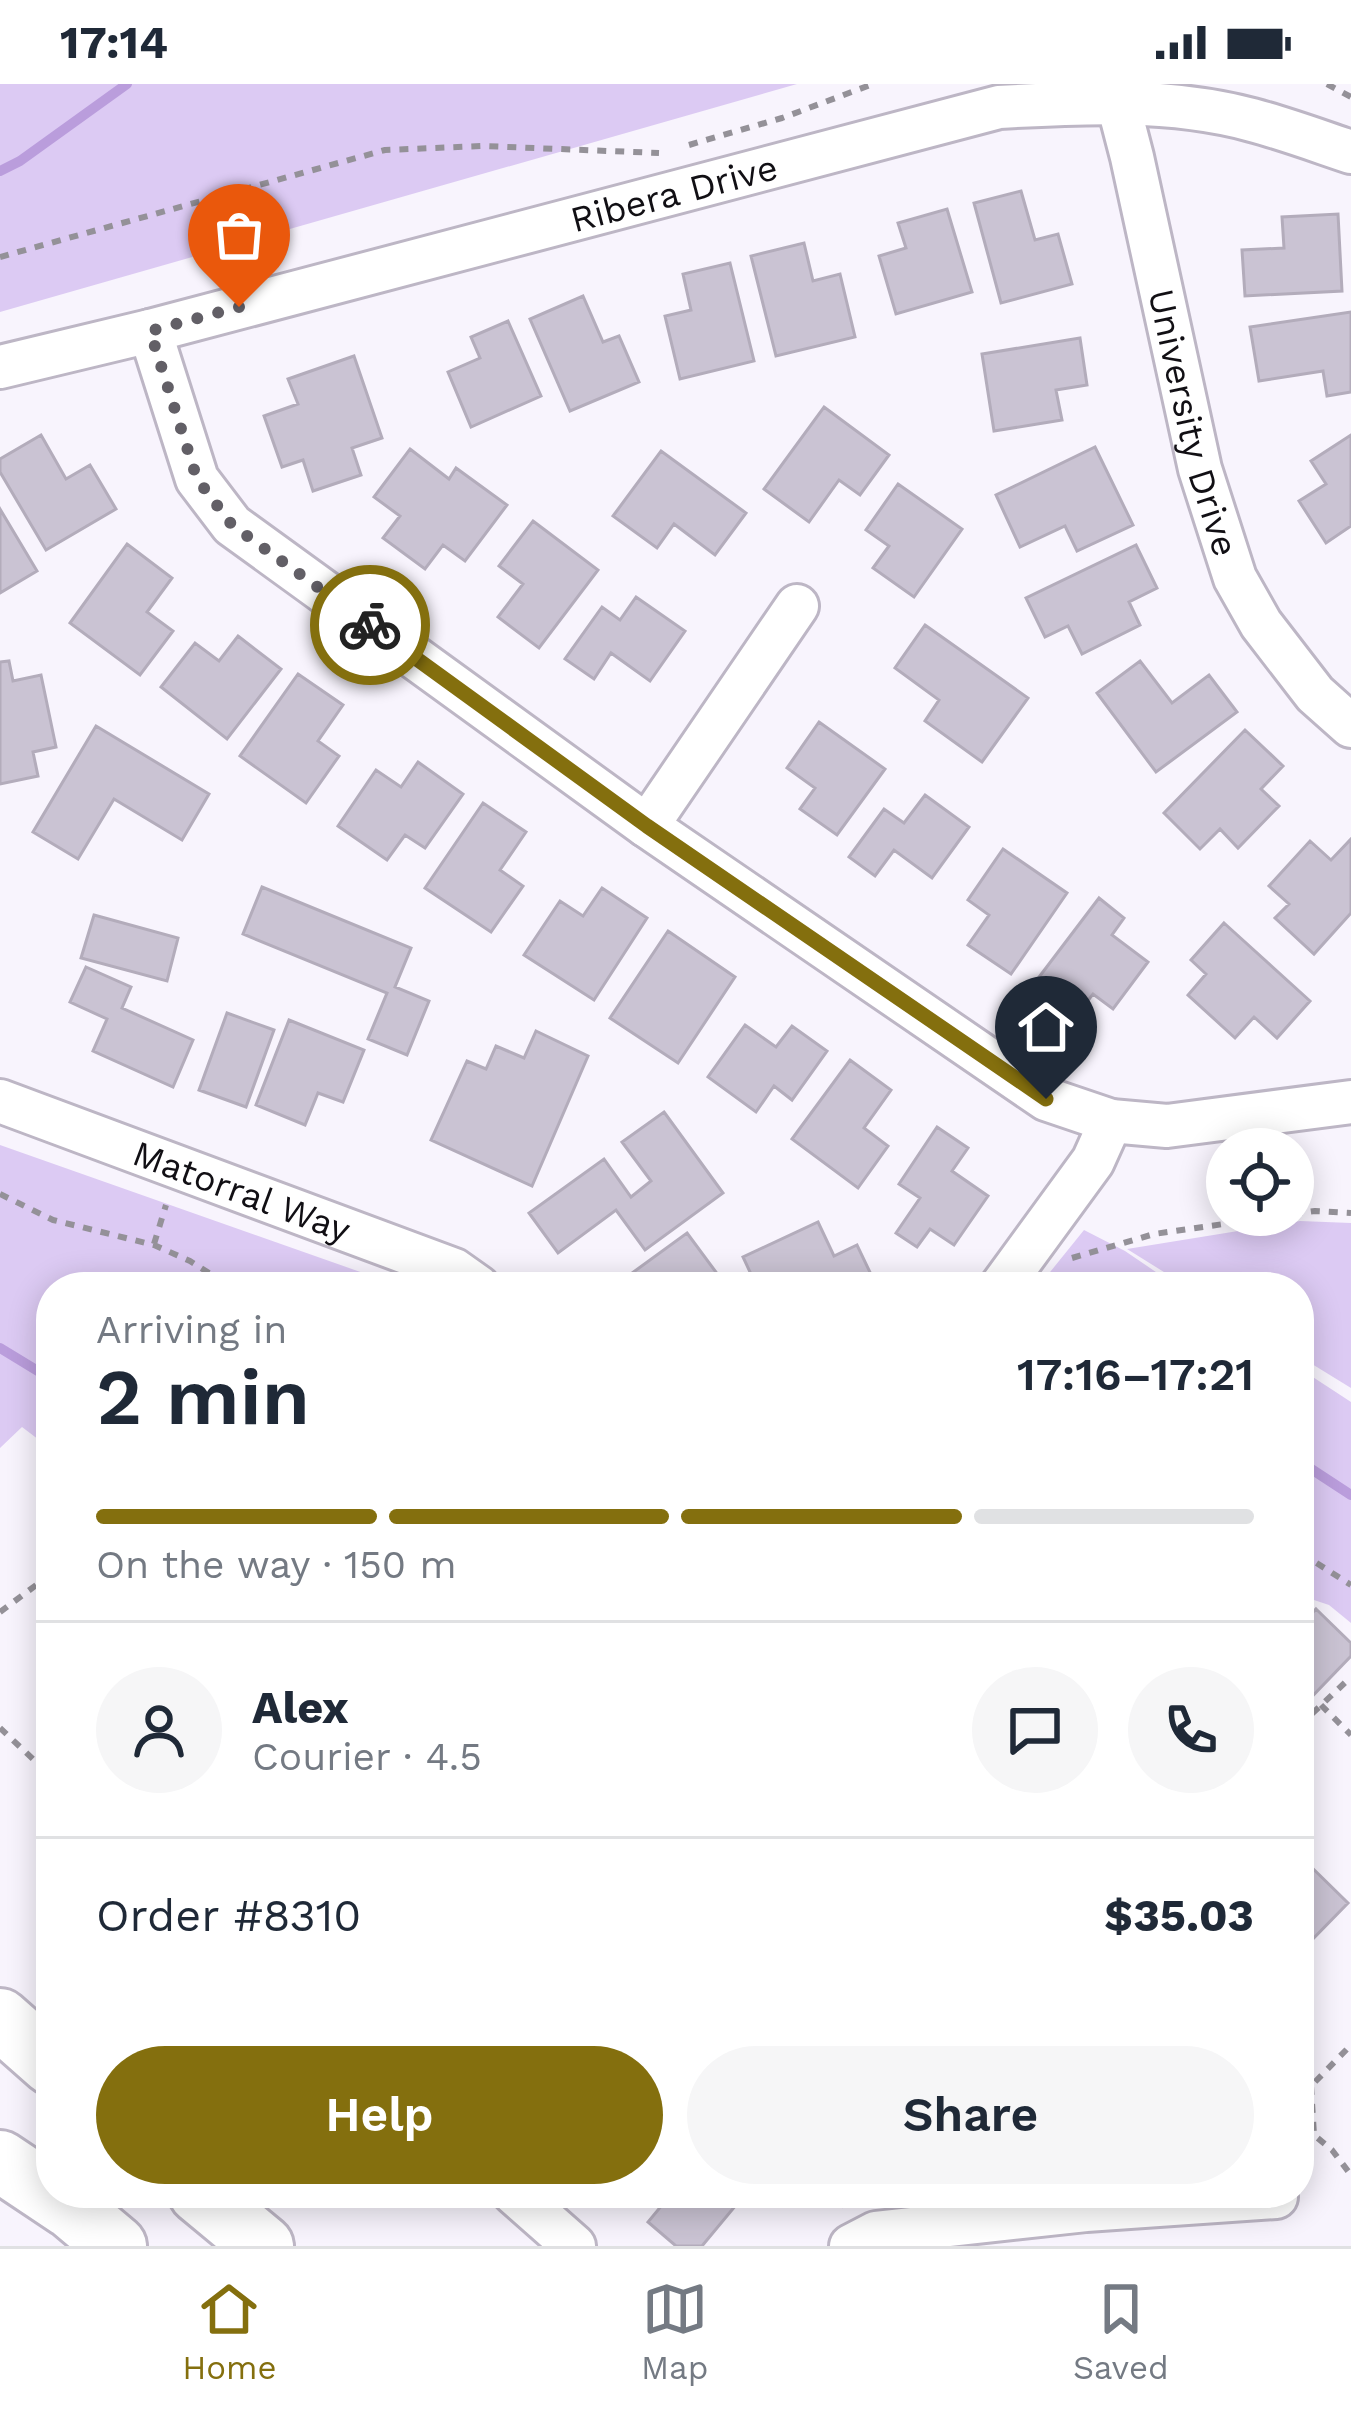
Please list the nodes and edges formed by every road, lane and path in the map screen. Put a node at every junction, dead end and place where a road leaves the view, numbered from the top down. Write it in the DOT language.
graph roads {
  1 [pos="873,84"];
  2 [pos="1328,84"];
  3 [pos="1116,94"];
  4 [pos="1351,97"];
  5 [pos="1351,152"];
  6 [pos="0,257"];
  7 [pos="150,331"];
  8 [pos="0,367"];
  9 [pos="797,606"];
  10 [pos="1351,726"];
  11 [pos="647,826"];
  12 [pos="0,1101"];
  13 [pos="1351,1102"];
  14 [pos="1111,1120"];
  15 [pos="0,1194"];
  16 [pos="1314,1211"];
  17 [pos="1351,1213"];
  18 [pos="1206,1227"];
  19 [pos="1067,1260"];
  20 [pos="207,1272"];
  21 [pos="457,1272"];
  22 [pos="1012,1272"];
  23 [pos="1314,1562"];
  24 [pos="36,1585"];
  25 [pos="1351,1585"];
  26 [pos="0,1612"];
  27 [pos="1351,1677"];
  28 [pos="1322,1705"];
  29 [pos="1314,1712"];
  30 [pos="0,1728"];
  31 [pos="1351,1736"];
  32 [pos="36,1762"];
  33 [pos="0,2019"];
  34 [pos="1351,2044"];
  35 [pos="36,2051"];
  36 [pos="1314,2083"];
  37 [pos="1314,2134"];
  38 [pos="0,2146"];
  39 [pos="0,2161"];
  40 [pos="1351,2175"];
  41 [pos="36,2178"];
  42 [pos="36,2183"];
  43 [pos="71,2208"];
  44 [pos="217,2208"];
  45 [pos="531,2208"];
  46 [pos="1118,2208"];
  47 [pos="116,2246"];
  48 [pos="263,2246"];
  49 [pos="574,2246"];
  50 [pos="851,2246"];
  1 -- 6 [label="path"];
  2 -- 4 [label="path"];
  3 -- 5 [label="street, Ribera Drive"];
  3 -- 7 [label="street, Ribera Drive"];
  3 -- 10 [label="street, University Drive"];
  7 -- 8 [label="street, Ribera Drive"];
  7 -- 11 [label="street"];
  9 -- 11 [label="street"];
  11 -- 14 [label="street"];
  12 -- 21 [label="street, Matorral Way"];
  13 -- 14 [label="street"];
  14 -- 22 [label="street"];
  15 -- 20 [label="path"];
  16 -- 17 [label="path"];
  18 -- 19 [label="path"];
  23 -- 25 [label="path"];
  24 -- 26 [label="path"];
  27 -- 28 [label="path"];
  28 -- 29 [label="path"];
  28 -- 31 [label="path"];
  30 -- 32 [label="path"];
  33 -- 35 [label="highway"];
  34 -- 36 [label="path"];
  37 -- 40 [label="path"];
  38 -- 41 [label="highway"];
  39 -- 42 [label="highway"];
  43 -- 47 [label="highway"];
  44 -- 48 [label="highway"];
  45 -- 49 [label="street"];
  46 -- 50 [label="street"];
}
